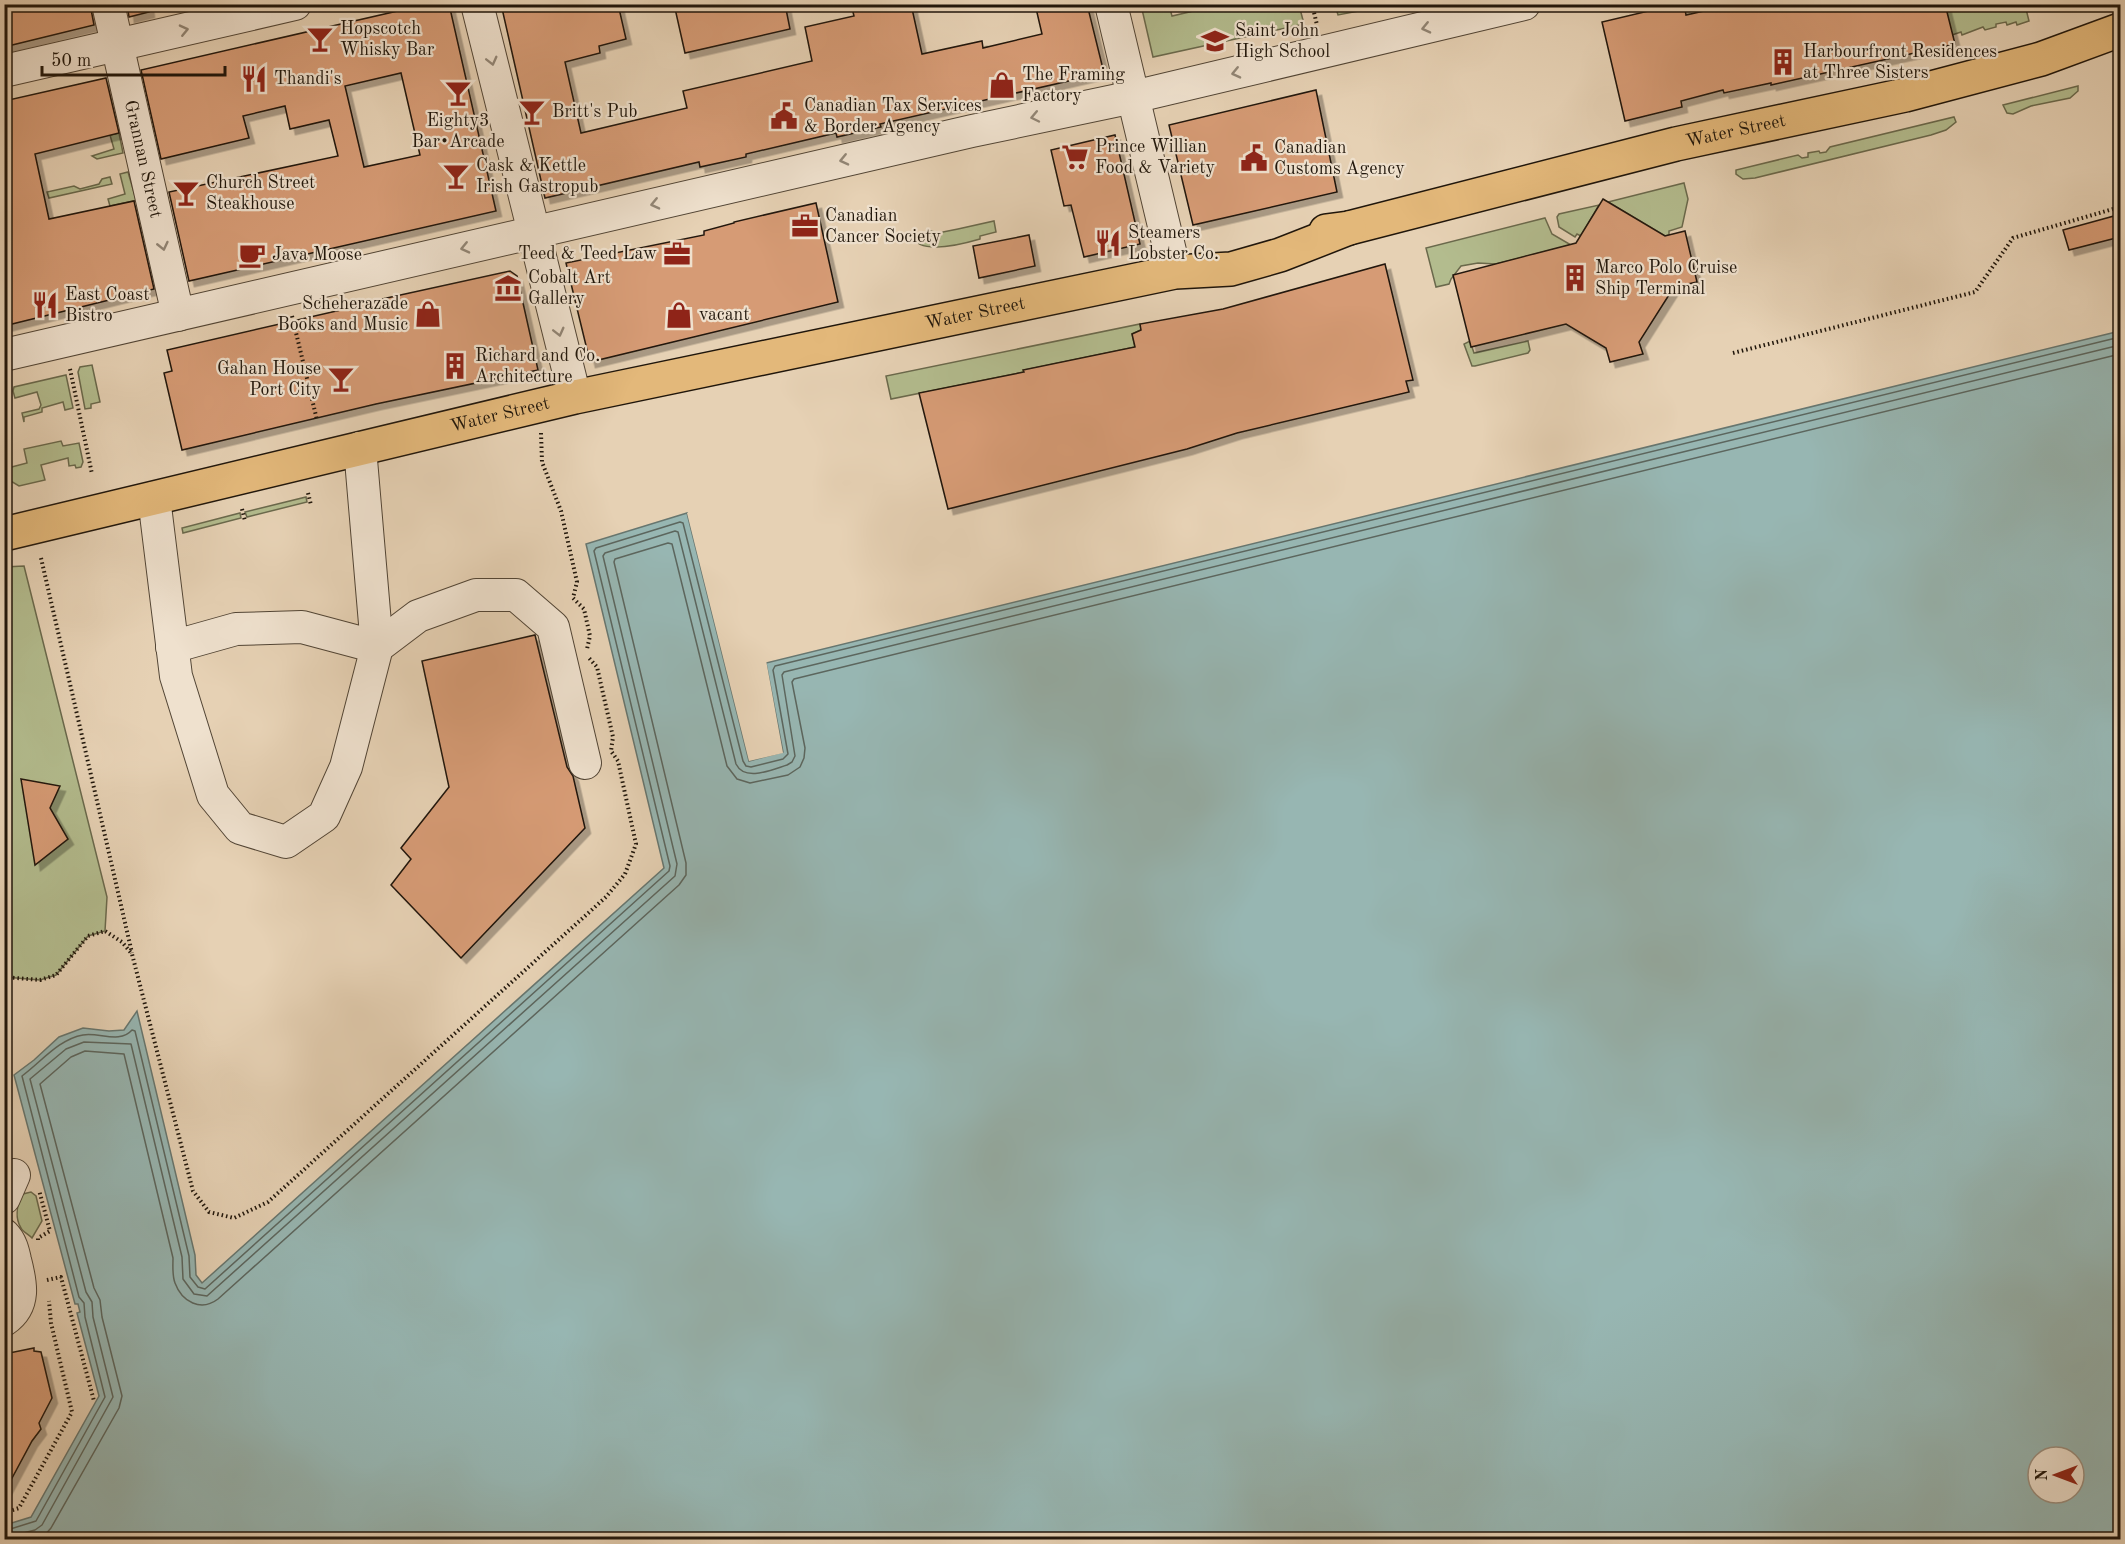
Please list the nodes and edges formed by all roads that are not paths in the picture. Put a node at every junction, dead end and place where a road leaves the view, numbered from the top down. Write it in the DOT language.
graph roads {
  1 [pos="108,4"];
  2 [pos="296,4"];
  3 [pos="477,4"];
  4 [pos="1111,4"];
  5 [pos="1524,4"];
  6 [pos="2121,30"];
  7 [pos="117,45"];
  8 [pos="4,71"];
  9 [pos="1133,97"];
  10 [pos="534,232"];
  11 [pos="1175,272"];
  12 [pos="178,315"];
  13 [pos="4,355"];
  14 [pos="575,397"];
  15 [pos="360,448"];
  16 [pos="154,498"];
  17 [pos="4,534"];
  18 [pos="172,647"];
  19 [pos="377,647"];
  20 [pos="585,763"];
  21 [pos="4,1235"];
  22 [pos="4,1320"];
  1 -- 7 [label="street, Grannan Street"];
  7 -- 2 [label="street, one-way"];
  3 -- 10 [label="street, one-way"];
  4 -- 9 [label="street"];
  5 -- 9 [label="street, one-way"];
  6 -- 11 [label="main road, Water Street"];
  7 -- 8 [label="street"];
  7 -- 12 [label="street, Grannan Street, one-way"];
  9 -- 10 [label="street, one-way"];
  9 -- 11 [label="street"];
  10 -- 12 [label="street, one-way"];
  10 -- 14 [label="street, one-way"];
  11 -- 14 [label="main road, Water Street"];
  12 -- 13 [label="street"];
  14 -- 15 [label="main road, Water Street"];
  15 -- 16 [label="main road, Water Street"];
  15 -- 19 [label="street"];
  16 -- 17 [label="main road, Water Street"];
  16 -- 18 [label="street"];
  18 -- 19 [label="street"];
  18 -- 19 [label="street"];
  19 -- 20 [label="street"];
  21 -- 22 [label="street"];
}
